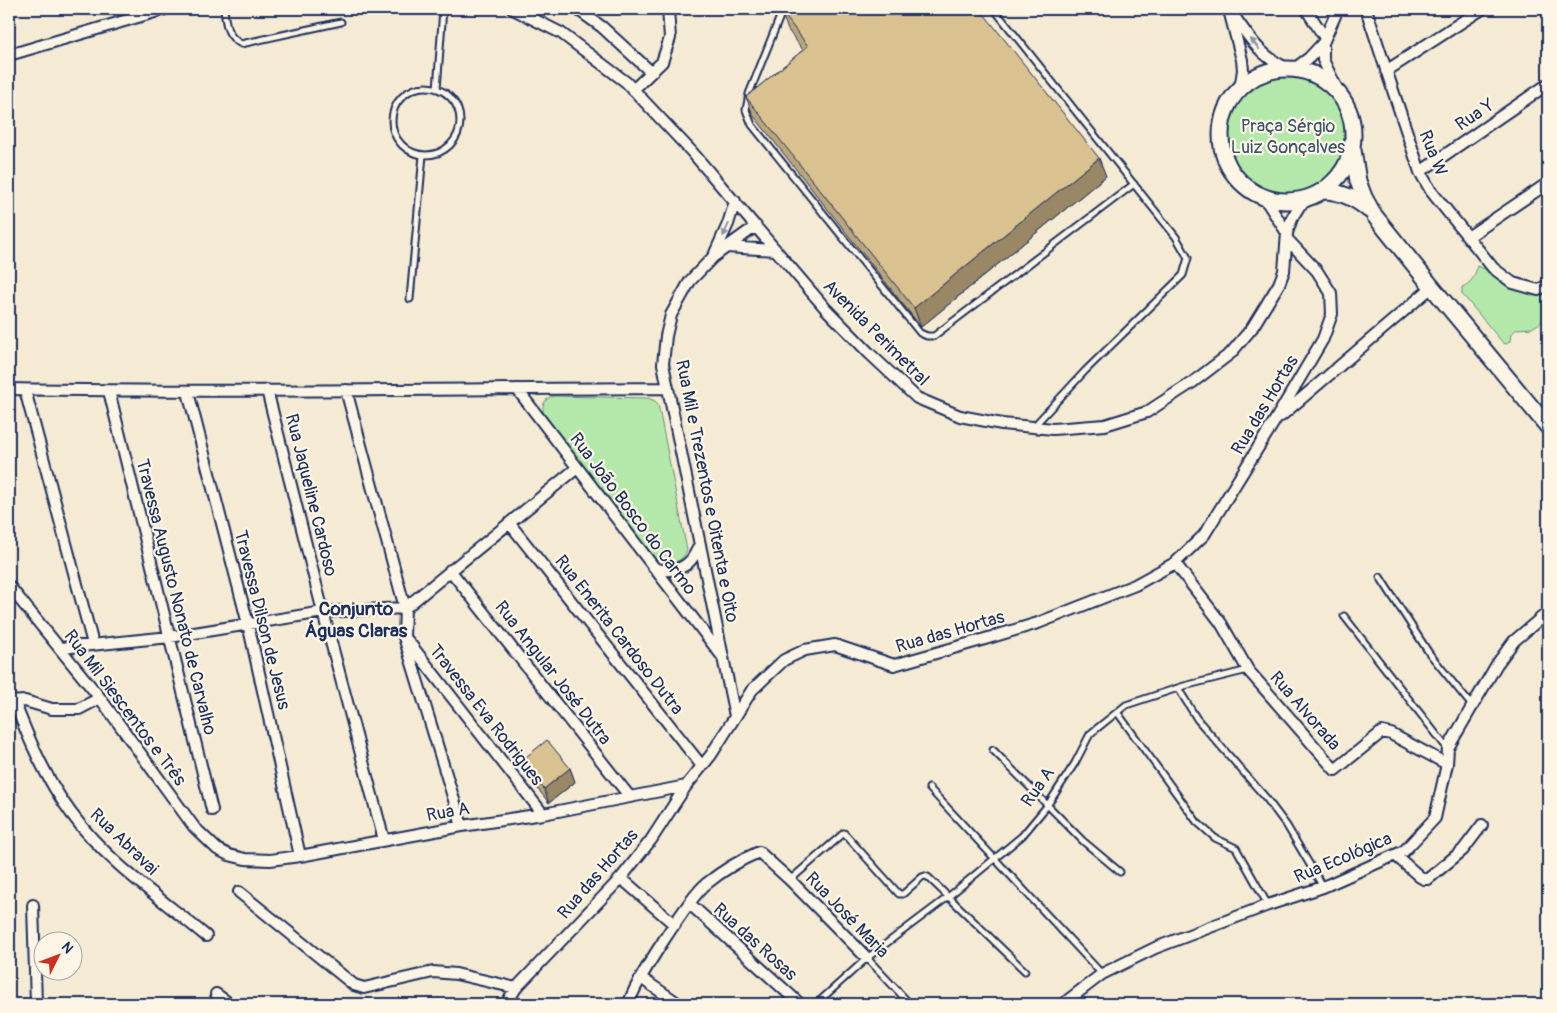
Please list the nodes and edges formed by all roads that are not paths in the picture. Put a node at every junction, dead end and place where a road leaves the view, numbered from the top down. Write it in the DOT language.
graph roads {
  1 [pos="165,9"];
  2 [pos="224,9"];
  3 [pos="443,9"];
  4 [pos="513,9"];
  5 [pos="577,9"];
  6 [pos="668,9"];
  7 [pos="783,9"];
  8 [pos="994,9"];
  9 [pos="1228,9"];
  10 [pos="1306,9"];
  11 [pos="1338,9"];
  12 [pos="1366,9"];
  13 [pos="1482,9"];
  14 [pos="341,22"];
  15 [pos="1324,40"];
  16 [pos="9,55"];
  17 [pos="1292,69"];
  18 [pos="1386,71"];
  19 [pos="652,72"];
  20 [pos="1548,84"];
  21 [pos="436,88"];
  22 [pos="1240,88"];
  23 [pos="634,90"];
  24 [pos="1342,97"];
  25 [pos="1352,148"];
  26 [pos="423,155"];
  27 [pos="1420,172"];
  28 [pos="1548,183"];
  29 [pos="1134,184"];
  30 [pos="1254,192"];
  31 [pos="1317,194"];
  32 [pos="735,201"];
  33 [pos="1374,215"];
  34 [pos="756,226"];
  35 [pos="1287,236"];
  36 [pos="1468,236"];
  37 [pos="726,247"];
  38 [pos="775,250"];
  39 [pos="713,256"];
  40 [pos="1548,285"];
  41 [pos="1432,287"];
  42 [pos="410,300"];
  43 [pos="667,388"];
  44 [pos="9,389"];
  45 [pos="517,389"];
  46 [pos="25,390"];
  47 [pos="267,390"];
  48 [pos="346,390"];
  49 [pos="109,391"];
  50 [pos="188,392"];
  51 [pos="1274,422"];
  52 [pos="1548,427"];
  53 [pos="1032,428"];
  54 [pos="577,468"];
  55 [pos="510,524"];
  56 [pos="700,544"];
  57 [pos="1175,563"];
  58 [pos="654,568"];
  59 [pos="450,570"];
  60 [pos="1380,576"];
  61 [pos="9,586"];
  62 [pos="405,608"];
  63 [pos="323,612"];
  64 [pos="1548,612"];
  65 [pos="1344,616"];
  66 [pos="248,624"];
  67 [pos="170,637"];
  68 [pos="404,637"];
  69 [pos="93,644"];
  70 [pos="61,648"];
  71 [pos="724,659"];
  72 [pos="1248,670"];
  73 [pos="1178,688"];
  74 [pos="100,698"];
  75 [pos="11,701"];
  76 [pos="1472,706"];
  77 [pos="1117,712"];
  78 [pos="735,716"];
  79 [pos="1448,748"];
  80 [pos="993,750"];
  81 [pos="1447,764"];
  82 [pos="702,766"];
  83 [pos="686,786"];
  84 [pos="929,788"];
  85 [pos="630,797"];
  86 [pos="1047,806"];
  87 [pos="212,810"];
  88 [pos="543,814"];
  89 [pos="1482,825"];
  90 [pos="462,826"];
  91 [pos="384,840"];
  92 [pos="218,849"];
  93 [pos="1395,855"];
  94 [pos="300,856"];
  95 [pos="995,858"];
  96 [pos="1120,872"];
  97 [pos="621,878"];
  98 [pos="790,880"];
  99 [pos="1323,887"];
  100 [pos="239,892"];
  101 [pos="948,898"];
  102 [pos="690,904"];
  103 [pos="33,905"];
  104 [pos="1268,905"];
  105 [pos="675,925"];
  106 [pos="206,936"];
  107 [pos="867,958"];
  108 [pos="1025,971"];
  109 [pos="1102,974"];
  110 [pos="641,978"];
  111 [pos="516,988"];
  112 [pos="216,994"];
  113 [pos="36,1004"];
  114 [pos="230,1004"];
  115 [pos="506,1004"];
  116 [pos="629,1004"];
  117 [pos="679,1004"];
  118 [pos="800,1004"];
  119 [pos="816,1004"];
  120 [pos="910,1004"];
  121 [pos="1063,1004"];
  1 -- 16 [label="street"];
  2 -- 14 [label="lane"];
  3 -- 21 [label="lane"];
  4 -- 23 [label="street, Avenida Perimetral"];
  5 -- 19 [label="street"];
  6 -- 19 [label="street"];
  7 -- 29 [label="lane"];
  8 -- 29 [label="lane"];
  17 -- 9 [label="street, one-way"];
  9 -- 22 [label="street"];
  10 -- 15 [label="street"];
  11 -- 15 [label="street"];
  12 -- 18 [label="street, Rua W"];
  13 -- 18 [label="street"];
  15 -- 17 [label="street"];
  15 -- 24 [label="street"];
  17 -- 22 [label="street"];
  17 -- 24 [label="street"];
  18 -- 27 [label="street, Rua W"];
  19 -- 23 [label="street"];
  20 -- 27 [label="street, Rua Y"];
  21 -- 26 [label="lane"];
  21 -- 26 [label="lane"];
  22 -- 30 [label="street"];
  23 -- 32 [label="street, Avenida Perimetral"];
  24 -- 25 [label="street"];
  25 -- 31 [label="street"];
  25 -- 33 [label="street"];
  26 -- 42 [label="lane"];
  27 -- 36 [label="street, Rua W"];
  28 -- 36 [label="street"];
  29 -- 53 [label="lane"];
  30 -- 31 [label="street"];
  30 -- 35 [label="street"];
  31 -- 33 [label="street"];
  31 -- 35 [label="street, Avenida Perimetral"];
  32 -- 34 [label="street, Avenida Perimetral"];
  32 -- 39 [label="street, Rua Mil e Trezentos e Oitenta e Oito, one-way"];
  33 -- 41 [label="street"];
  34 -- 37 [label="street, Rua Mil e Trezentos e Oitenta e Oito"];
  34 -- 38 [label="street, Avenida Perimetral"];
  35 -- 51 [label="street, Rua das Hortas"];
  35 -- 53 [label="street, Avenida Perimetral"];
  36 -- 40 [label="street, Rua W"];
  37 -- 38 [label="street"];
  37 -- 39 [label="street, Rua Mil e Trezentos e Oitenta e Oito"];
  38 -- 53 [label="street, Avenida Perimetral"];
  39 -- 43 [label="street, Rua Mil e Trezentos e Oitenta e Oito"];
  41 -- 51 [label="street"];
  41 -- 52 [label="street"];
  43 -- 45 [label="street"];
  43 -- 56 [label="street, Rua Mil e Trezentos e Oitenta e Oito"];
  44 -- 46 [label="street"];
  45 -- 48 [label="street"];
  45 -- 54 [label="street, Rua João Bosco do Carmo"];
  46 -- 49 [label="street"];
  46 -- 69 [label="street"];
  47 -- 48 [label="street"];
  47 -- 50 [label="street"];
  47 -- 63 [label="street, Rua Jaqueline Cardoso"];
  48 -- 62 [label="street"];
  49 -- 50 [label="street"];
  49 -- 67 [label="street, Travessa Augusto Nonato de Carvalho"];
  50 -- 66 [label="street, Travessa Dilson de Jesus"];
  51 -- 57 [label="street, Rua das Hortas"];
  54 -- 55 [label="street"];
  54 -- 58 [label="street, Rua João Bosco do Carmo"];
  55 -- 59 [label="street"];
  55 -- 82 [label="street, Rua Enerita Cardoso Dutra"];
  56 -- 58 [label="street"];
  56 -- 71 [label="street, Rua Mil e Trezentos e Oitenta e Oito"];
  57 -- 72 [label="street, Rua Alvorada"];
  57 -- 78 [label="street, Rua das Hortas"];
  58 -- 71 [label="street, Rua João Bosco do Carmo"];
  59 -- 62 [label="street"];
  59 -- 85 [label="street, Rua Angular José Dutra"];
  60 -- 76 [label="lane"];
  61 -- 70 [label="street, Rua Mil Siescentos e Três"];
  62 -- 63 [label="street"];
  62 -- 68 [label="street"];
  63 -- 66 [label="street"];
  63 -- 91 [label="street, Rua Jaqueline Cardoso"];
  64 -- 76 [label="street, Rua Ecológica"];
  65 -- 79 [label="lane"];
  66 -- 67 [label="street"];
  66 -- 94 [label="street, Travessa Dilson de Jesus"];
  67 -- 69 [label="street"];
  67 -- 87 [label="street, Travessa Augusto Nonato de Carvalho"];
  68 -- 88 [label="street, Travessa Eva Rodrigues"];
  68 -- 90 [label="street"];
  69 -- 70 [label="street"];
  70 -- 74 [label="street, Rua Mil Siescentos e Três"];
  71 -- 78 [label="street, Rua Mil e Trezentos e Oitenta e Oito"];
  72 -- 73 [label="lane, Rua A"];
  72 -- 81 [label="street, Rua Alvorada"];
  73 -- 77 [label="lane, Rua A"];
  73 -- 99 [label="lane"];
  74 -- 75 [label="street"];
  74 -- 92 [label="street, Rua Mil Siescentos e Três"];
  75 -- 106 [label="street, Rua Abravai"];
  76 -- 79 [label="street, Rua Ecológica"];
  77 -- 86 [label="lane, Rua A"];
  77 -- 104 [label="lane"];
  78 -- 82 [label="street, Rua das Hortas"];
  79 -- 81 [label="street, Rua Ecológica"];
  80 -- 86 [label="lane"];
  81 -- 93 [label="street, Rua Ecológica"];
  82 -- 83 [label="street, Rua das Hortas"];
  83 -- 85 [label="street, Rua A"];
  83 -- 97 [label="street, Rua das Hortas"];
  84 -- 95 [label="lane"];
  85 -- 88 [label="street, Rua A"];
  86 -- 95 [label="lane, Rua A"];
  86 -- 96 [label="lane"];
  88 -- 90 [label="street, Rua A"];
  89 -- 93 [label="street"];
  90 -- 91 [label="street, Rua A"];
  91 -- 94 [label="street, Rua A"];
  92 -- 94 [label="street, Rua A"];
  93 -- 99 [label="street, Rua Ecológica"];
  95 -- 101 [label="lane, Rua A"];
  95 -- 109 [label="lane"];
  97 -- 105 [label="street"];
  97 -- 111 [label="street, Rua das Hortas"];
  98 -- 101 [label="lane"];
  98 -- 102 [label="street, Rua José Maria"];
  98 -- 107 [label="street, Rua José Maria"];
  99 -- 104 [label="street, Rua Ecológica"];
  100 -- 111 [label="street"];
  101 -- 107 [label="lane, Rua A"];
  101 -- 108 [label="lane"];
  102 -- 105 [label="street"];
  102 -- 118 [label="street, Rua das Rosas"];
  103 -- 113 [label="street"];
  104 -- 109 [label="street, Rua Ecológica"];
  105 -- 110 [label="street"];
  107 -- 119 [label="lane, Rua A"];
  107 -- 120 [label="lane, Rua José Maria"];
  109 -- 121 [label="street, Rua Ecológica"];
  110 -- 116 [label="street"];
  110 -- 117 [label="street"];
  111 -- 115 [label="street, Rua das Hortas"];
  112 -- 114 [label="street"];
}
